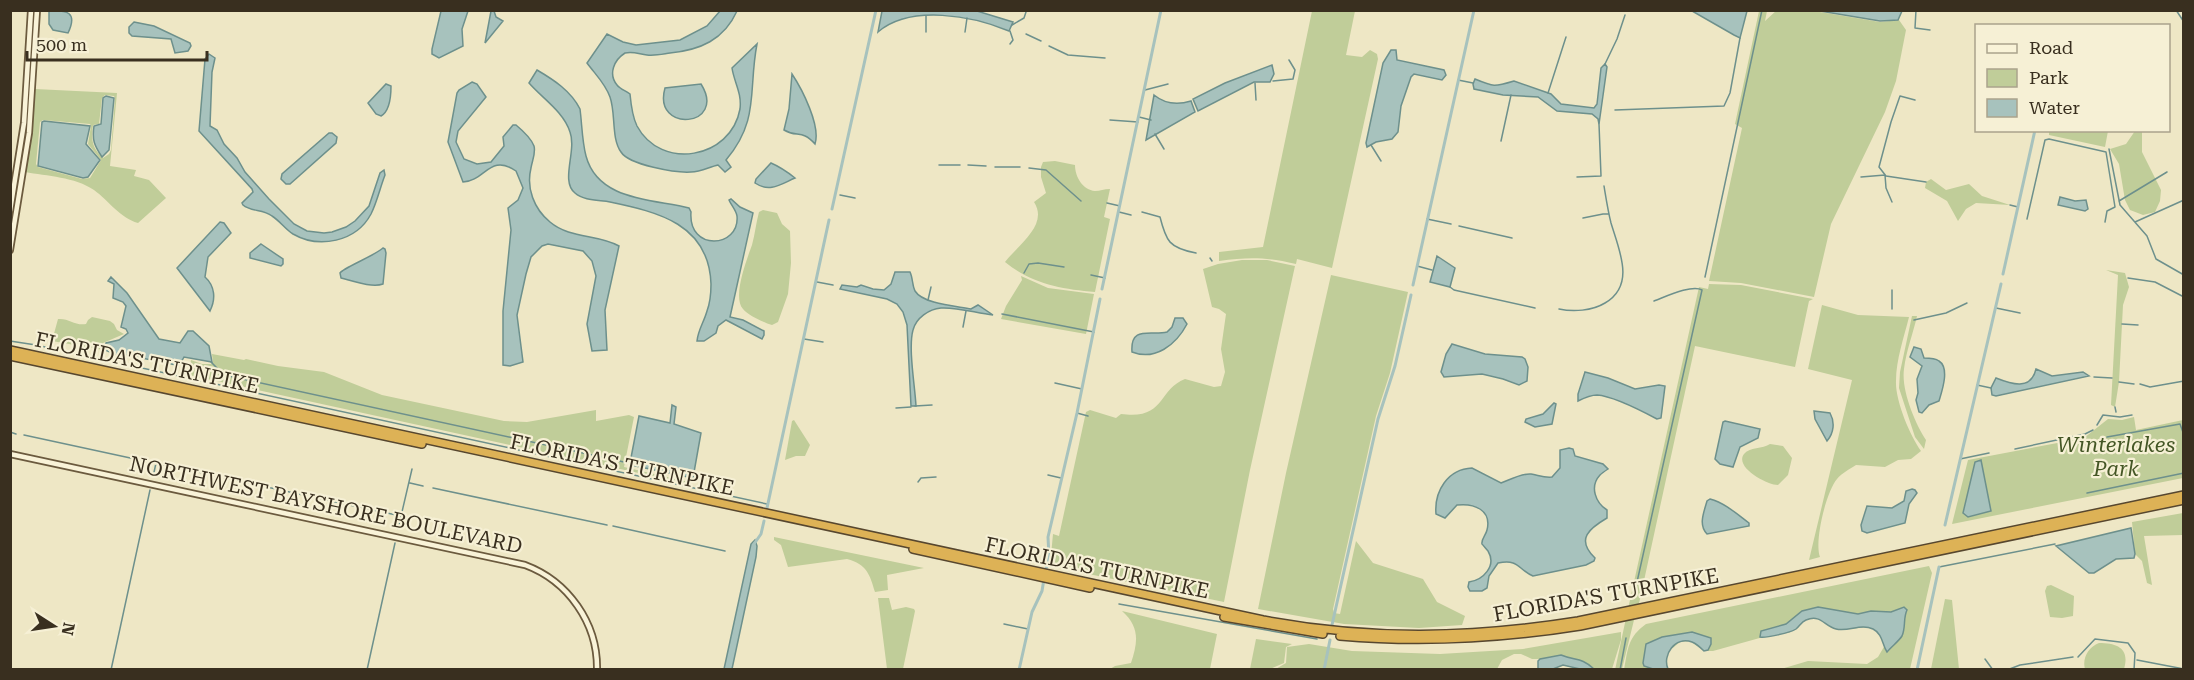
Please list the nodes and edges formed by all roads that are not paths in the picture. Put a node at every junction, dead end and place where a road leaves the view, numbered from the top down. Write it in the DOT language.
graph roads {
  1 [pos="31,10"];
  2 [pos="37,10"];
  3 [pos="29,57"];
  4 [pos="33,84"];
  5 [pos="27,87"];
  6 [pos="30,123"];
  7 [pos="10,211"];
  8 [pos="10,250"];
  9 [pos="10,350"];
  10 [pos="10,356"];
  11 [pos="10,453"];
  12 [pos="2184,495"];
  13 [pos="2184,500"];
  14 [pos="1033,573"];
  15 [pos="1055,578"];
  16 [pos="597,669"];
  1 -- 3 [label="main road"];
  2 -- 4 [label="main road"];
  3 -- 4 [label="main road"];
  3 -- 5 [label="main road"];
  4 -- 6 [label="main road"];
  5 -- 6 [label="main road"];
  5 -- 7 [label="main road"];
  6 -- 8 [label="main road"];
  9 -- 14 [label="highway, FLORIDA'S TURNPIKE"];
  10 -- 14 [label="highway, FLORIDA'S TURNPIKE"];
  11 -- 16 [label="main road, NORTHWEST BAYSHORE BOULEVARD"];
  12 -- 15 [label="highway, FLORIDA'S TURNPIKE"];
  13 -- 15 [label="highway, FLORIDA'S TURNPIKE"];
  14 -- 15 [label="highway, FLORIDA'S TURNPIKE"];
}
